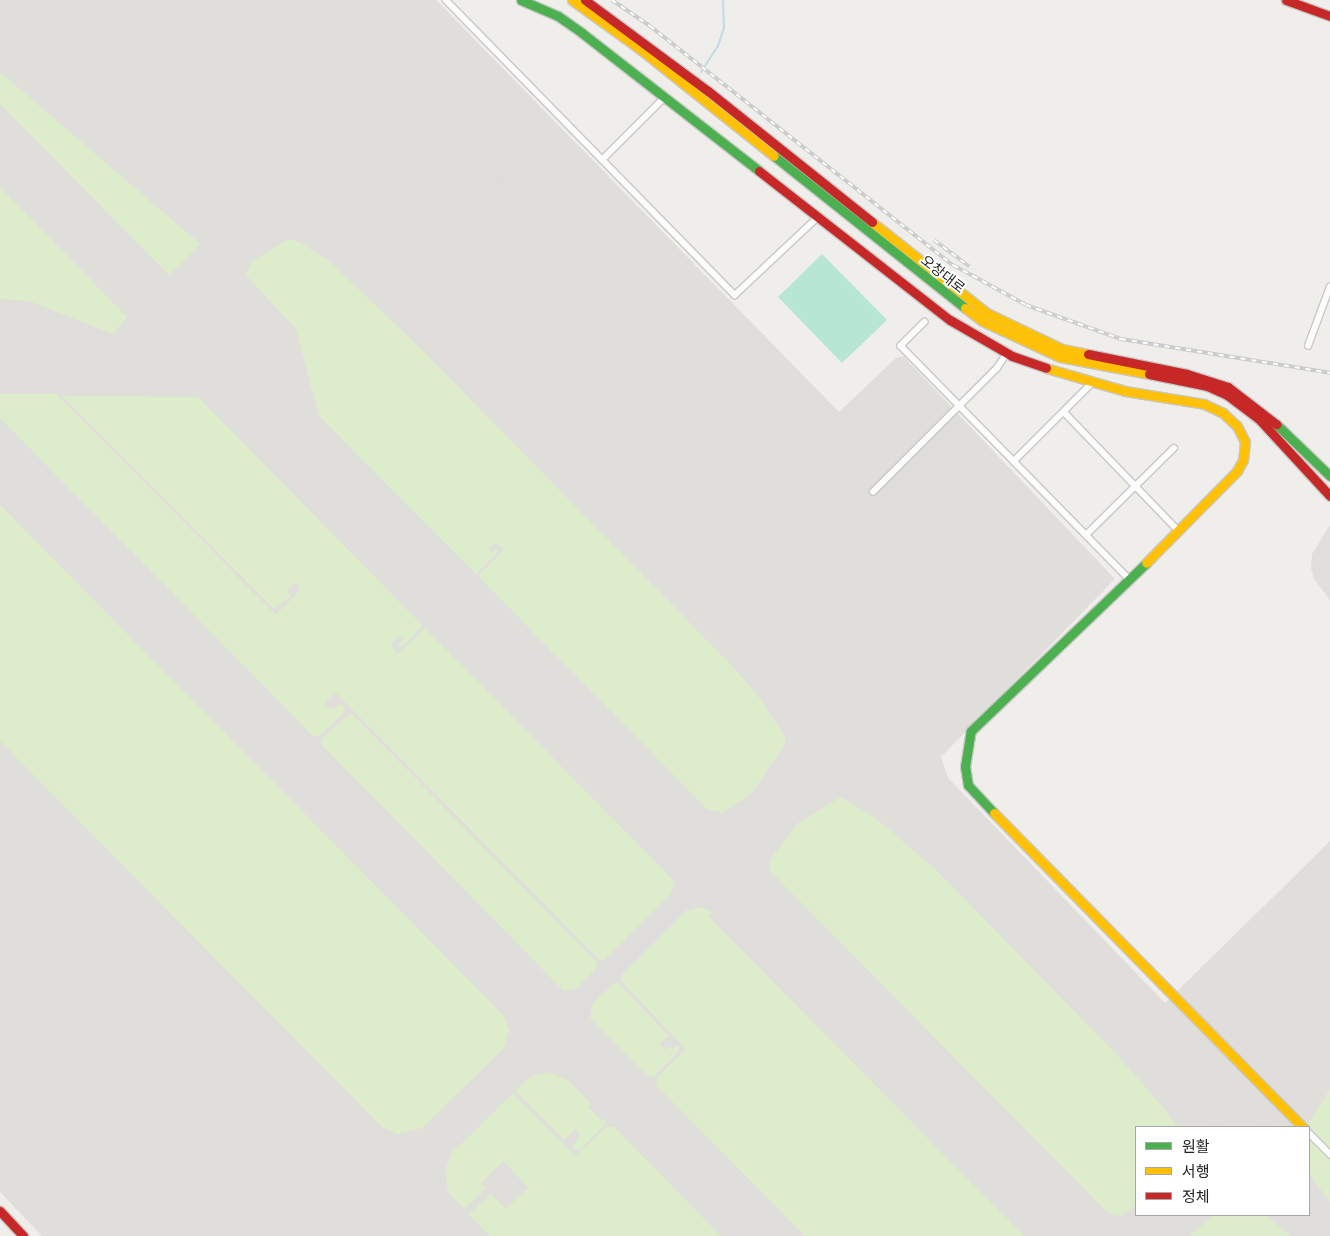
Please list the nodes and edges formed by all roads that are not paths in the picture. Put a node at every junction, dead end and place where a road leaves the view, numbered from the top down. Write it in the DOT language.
graph roads {
  1 [pos="446,0"];
  2 [pos="521,0"];
  3 [pos="572,0"];
  4 [pos="585,0"];
  5 [pos="1286,0"];
  6 [pos="1330,16"];
  7 [pos="682,77"];
  8 [pos="705,95"];
  9 [pos="664,98"];
  10 [pos="602,160"];
  11 [pos="817,218"];
  12 [pos="1330,287"];
  13 [pos="925,322"];
  14 [pos="1308,346"];
  15 [pos="1006,353"];
  16 [pos="1093,382"];
  17 [pos="960,406"];
  18 [pos="1064,412"];
  19 [pos="1174,448"];
  20 [pos="1015,460"];
  21 [pos="1330,476"];
  22 [pos="1137,486"];
  23 [pos="873,492"];
  24 [pos="1330,496"];
  25 [pos="1179,531"];
  26 [pos="1087,534"];
  27 [pos="1129,579"];
  28 [pos="1302,1126"];
  29 [pos="1310,1134"];
  30 [pos="1330,1154"];
  31 [pos="0,1211"];
  32 [pos="23,1236"];
  1 -- 10 [label="street"];
  2 -- 9 [label="main road"];
  3 -- 7 [label="main road, 오창대로"];
  4 -- 7 [label="main road, 오창대로"];
  5 -- 6 [label="main road"];
  7 -- 8 [label="main road, 오창대로"];
  8 -- 21 [label="main road, 오창대로"];
  8 -- 24 [label="main road, 오창대로"];
  9 -- 10 [label="street"];
  9 -- 11 [label="main road"];
  10 -- 11 [label="street"];
  11 -- 15 [label="main road"];
  12 -- 14 [label="street"];
  13 -- 17 [label="street"];
  15 -- 16 [label="main road"];
  15 -- 17 [label="street"];
  16 -- 18 [label="street"];
  16 -- 25 [label="main road"];
  17 -- 20 [label="street"];
  17 -- 23 [label="street"];
  18 -- 20 [label="street"];
  18 -- 22 [label="street"];
  19 -- 22 [label="street"];
  20 -- 26 [label="street"];
  22 -- 25 [label="street"];
  22 -- 26 [label="street"];
  25 -- 27 [label="main road"];
  26 -- 27 [label="street"];
  27 -- 28 [label="main road"];
  29 -- 30 [label="street"];
  31 -- 32 [label="main road"];
}
